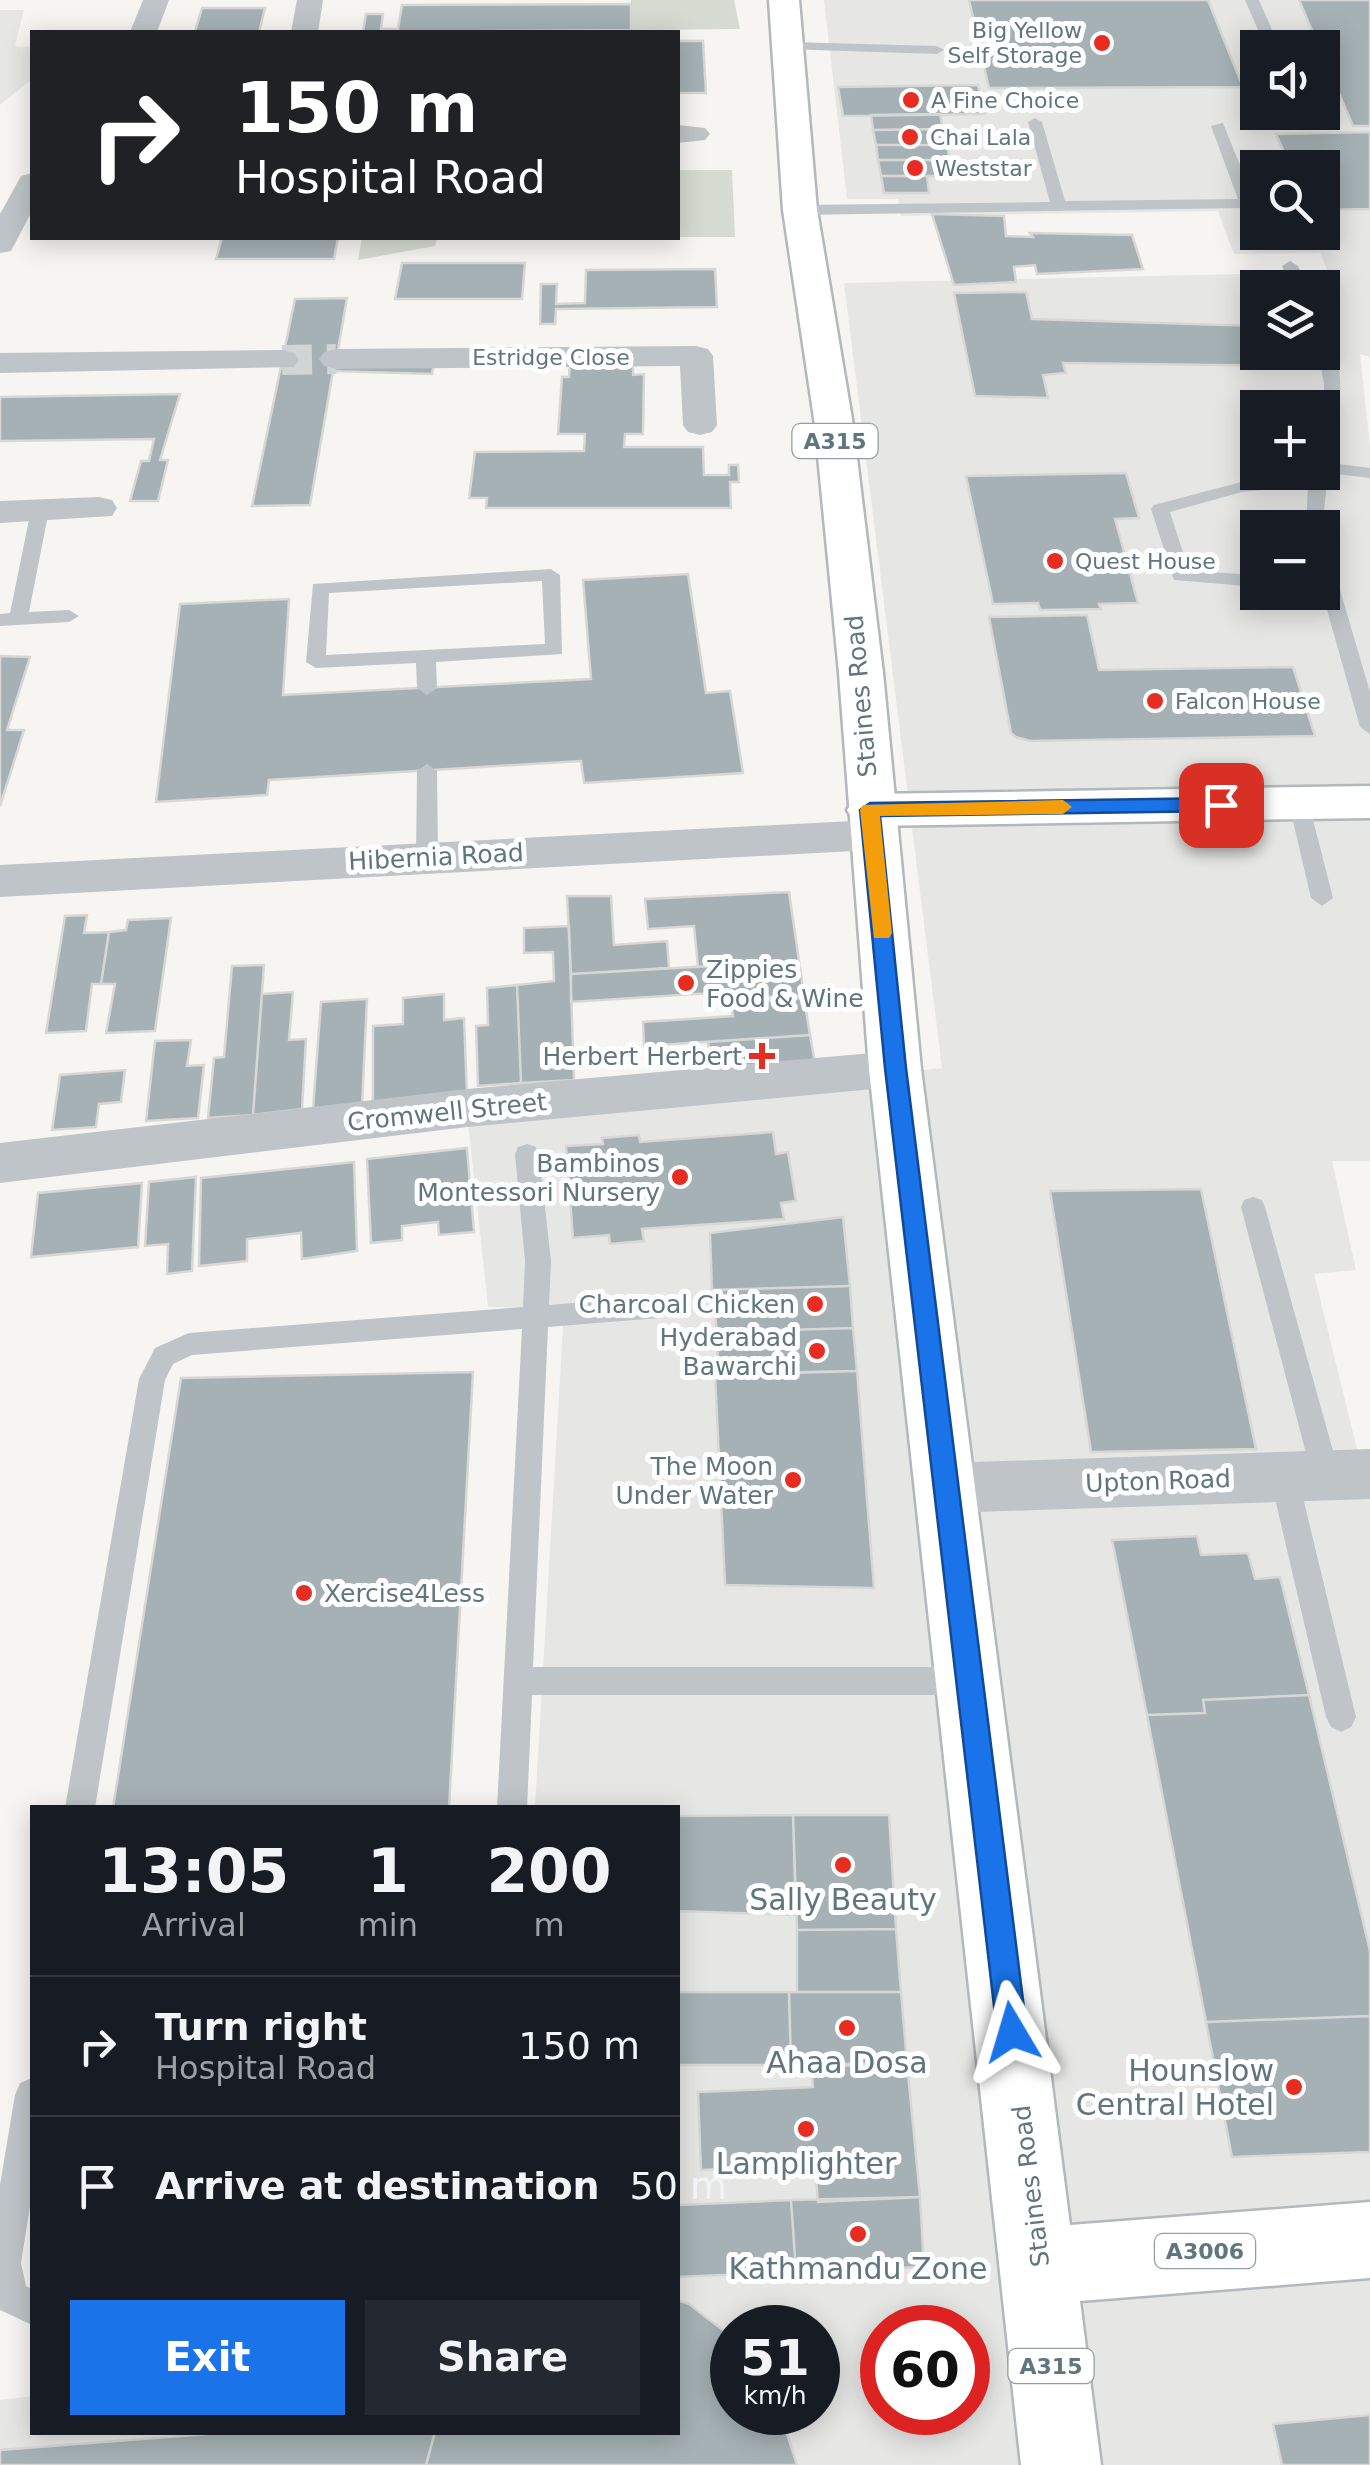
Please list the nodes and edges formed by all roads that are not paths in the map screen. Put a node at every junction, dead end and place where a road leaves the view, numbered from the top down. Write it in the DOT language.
graph roads {
  1 [pos="156,0"];
  2 [pos="310,0"];
  3 [pos="784,0"];
  4 [pos="1252,0"];
  5 [pos="145,30"];
  6 [pos="305,30"];
  7 [pos="1265,30"];
  8 [pos="789,46"];
  9 [pos="937,50"];
  10 [pos="1035,122"];
  11 [pos="1218,126"];
  12 [pos="1240,184"];
  13 [pos="30,186"];
  14 [pos="1240,202"];
  15 [pos="1059,206"];
  16 [pos="800,210"];
  17 [pos="0,244"];
  18 [pos="1290,266"];
  19 [pos="1292,270"];
  20 [pos="336,359"];
  21 [pos="282,360"];
  22 [pos="0,364"];
  23 [pos="700,425"];
  24 [pos="1340,472"];
  25 [pos="1370,473"];
  26 [pos="1240,488"];
  27 [pos="99,508"];
  28 [pos="40,510"];
  29 [pos="0,512"];
  30 [pos="1240,580"];
  31 [pos="1334,610"];
  32 [pos="69,616"];
  33 [pos="9,620"];
  34 [pos="426,656"];
  35 [pos="427,688"];
  36 [pos="1370,727"];
  37 [pos="428,771"];
  38 [pos="1370,802"];
  39 [pos="1299,804"];
  40 [pos="871,822"];
  41 [pos="428,857"];
  42 [pos="0,881"];
  43 [pos="1322,898"];
  44 [pos="895,1068"];
  45 [pos="528,1154"];
  46 [pos="0,1163"];
  47 [pos="1253,1207"];
  48 [pos="659,1306"];
  49 [pos="536,1315"];
  50 [pos="1327,1476"];
  51 [pos="946,1488"];
  52 [pos="520,1681"];
  53 [pos="970,1681"];
  54 [pos="1341,1717"];
  55 [pos="81,1805"];
  56 [pos="512,1805"];
  57 [pos="30,2107"];
  58 [pos="1370,2240"];
  59 [pos="1040,2266"];
  60 [pos="30,2306"];
  61 [pos="1061,2465"];
  1 -- 5 [label="street"];
  2 -- 6 [label="street"];
  3 -- 8 [label="main road, Staines Road / A315"];
  4 -- 7 [label="lane"];
  8 -- 9 [label="lane"];
  8 -- 16 [label="main road, Staines Road / A315"];
  10 -- 15 [label="lane"];
  11 -- 12 [label="lane"];
  13 -- 17 [label="street"];
  14 -- 15 [label="lane"];
  15 -- 16 [label="lane"];
  16 -- 40 [label="main road, Staines Road / A315"];
  18 -- 19 [label="lane"];
  20 -- 23 [label="street, Estridge Close"];
  21 -- 22 [label="street"];
  24 -- 25 [label="lane"];
  26 -- 30 [label="lane"];
  27 -- 28 [label="street"];
  28 -- 29 [label="street"];
  28 -- 33 [label="lane"];
  31 -- 36 [label="lane"];
  32 -- 33 [label="lane"];
  34 -- 34 [label="lane"];
  34 -- 35 [label="lane"];
  37 -- 41 [label="lane"];
  38 -- 39 [label="main road"];
  39 -- 40 [label="main road"];
  39 -- 43 [label="lane"];
  40 -- 41 [label="street, Hibernia Road"];
  40 -- 44 [label="main road, Staines Road / A315"];
  41 -- 42 [label="street, Hibernia Road"];
  44 -- 46 [label="street, Cromwell Street"];
  44 -- 51 [label="main road, Staines Road / A315"];
  45 -- 49 [label="lane"];
  47 -- 50 [label="lane"];
  48 -- 49 [label="lane"];
  49 -- 52 [label="lane"];
  49 -- 55 [label="lane"];
  50 -- 51 [label="street, Upton Road"];
  50 -- 54 [label="lane"];
  51 -- 53 [label="main road, Staines Road / A315"];
  52 -- 53 [label="lane"];
  52 -- 56 [label="lane"];
  53 -- 59 [label="main road, Staines Road / A315"];
  57 -- 60 [label="lane"];
  58 -- 59 [label="main road, A3006"];
  59 -- 61 [label="main road, Staines Road / A315"];
}
